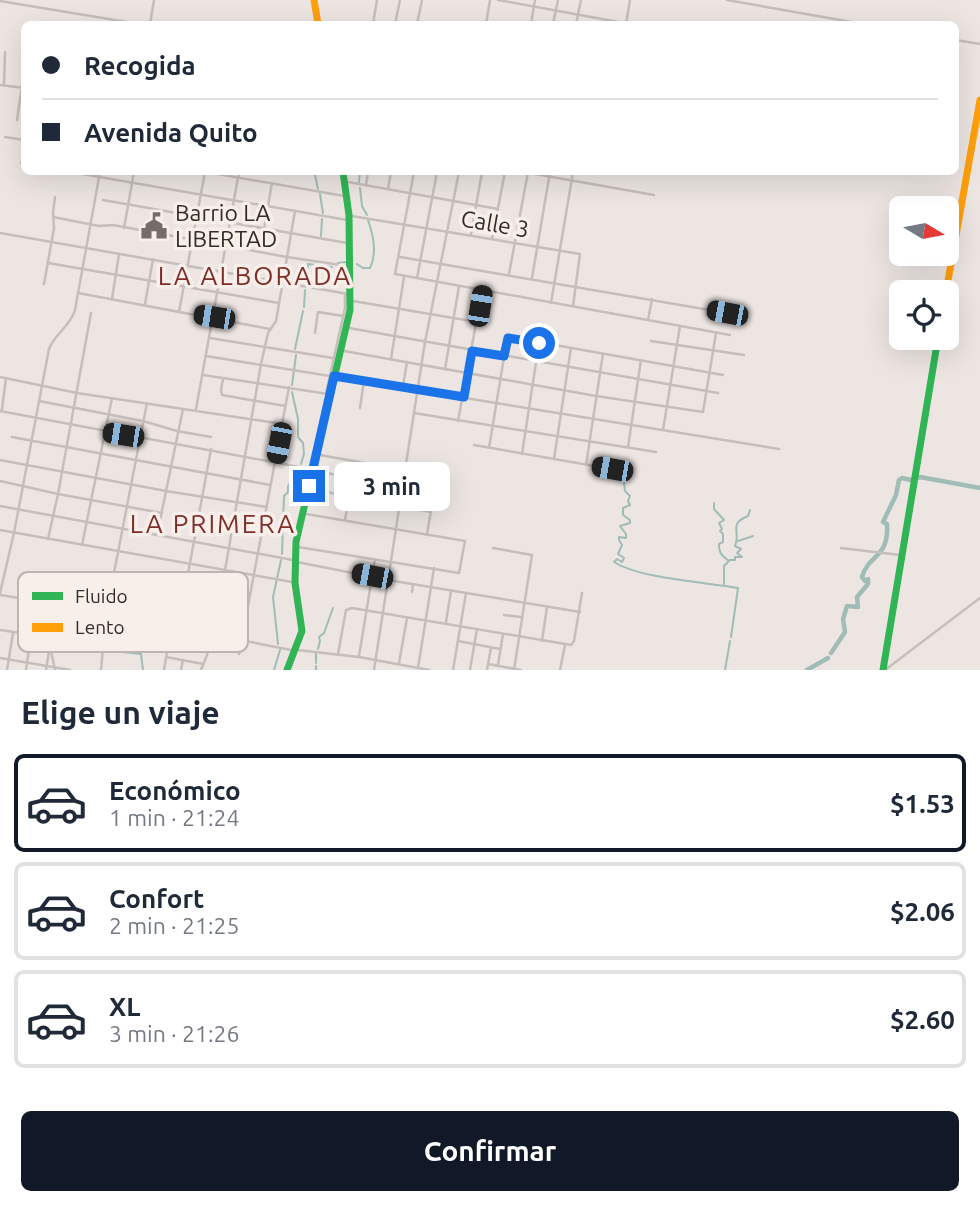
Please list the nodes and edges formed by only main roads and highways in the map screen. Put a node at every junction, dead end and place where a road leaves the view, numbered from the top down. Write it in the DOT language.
graph roads {
  1 [pos="316,0"];
  2 [pos="320,21"];
  3 [pos="980,100"];
  4 [pos="345,175"];
  5 [pos="346,175"];
  6 [pos="350,218"];
  7 [pos="948,280"];
  8 [pos="350,296"];
  9 [pos="936,350"];
  10 [pos="334,376"];
  11 [pos="314,470"];
  12 [pos="295,561"];
  13 [pos="297,650"];
  14 [pos="288,670"];
  15 [pos="884,670"];
  1 -- 2 [label="main road"];
  3 -- 7 [label="main road"];
  4 -- 6 [label="main road"];
  5 -- 6 [label="main road"];
  6 -- 8 [label="main road"];
  6 -- 8 [label="main road"];
  8 -- 10 [label="main road"];
  8 -- 10 [label="main road"];
  9 -- 15 [label="main road"];
  10 -- 11 [label="main road"];
  10 -- 11 [label="main road"];
  11 -- 12 [label="main road"];
  11 -- 12 [label="main road"];
  12 -- 13 [label="main road"];
  12 -- 13 [label="main road"];
  13 -- 14 [label="main road"];
}
